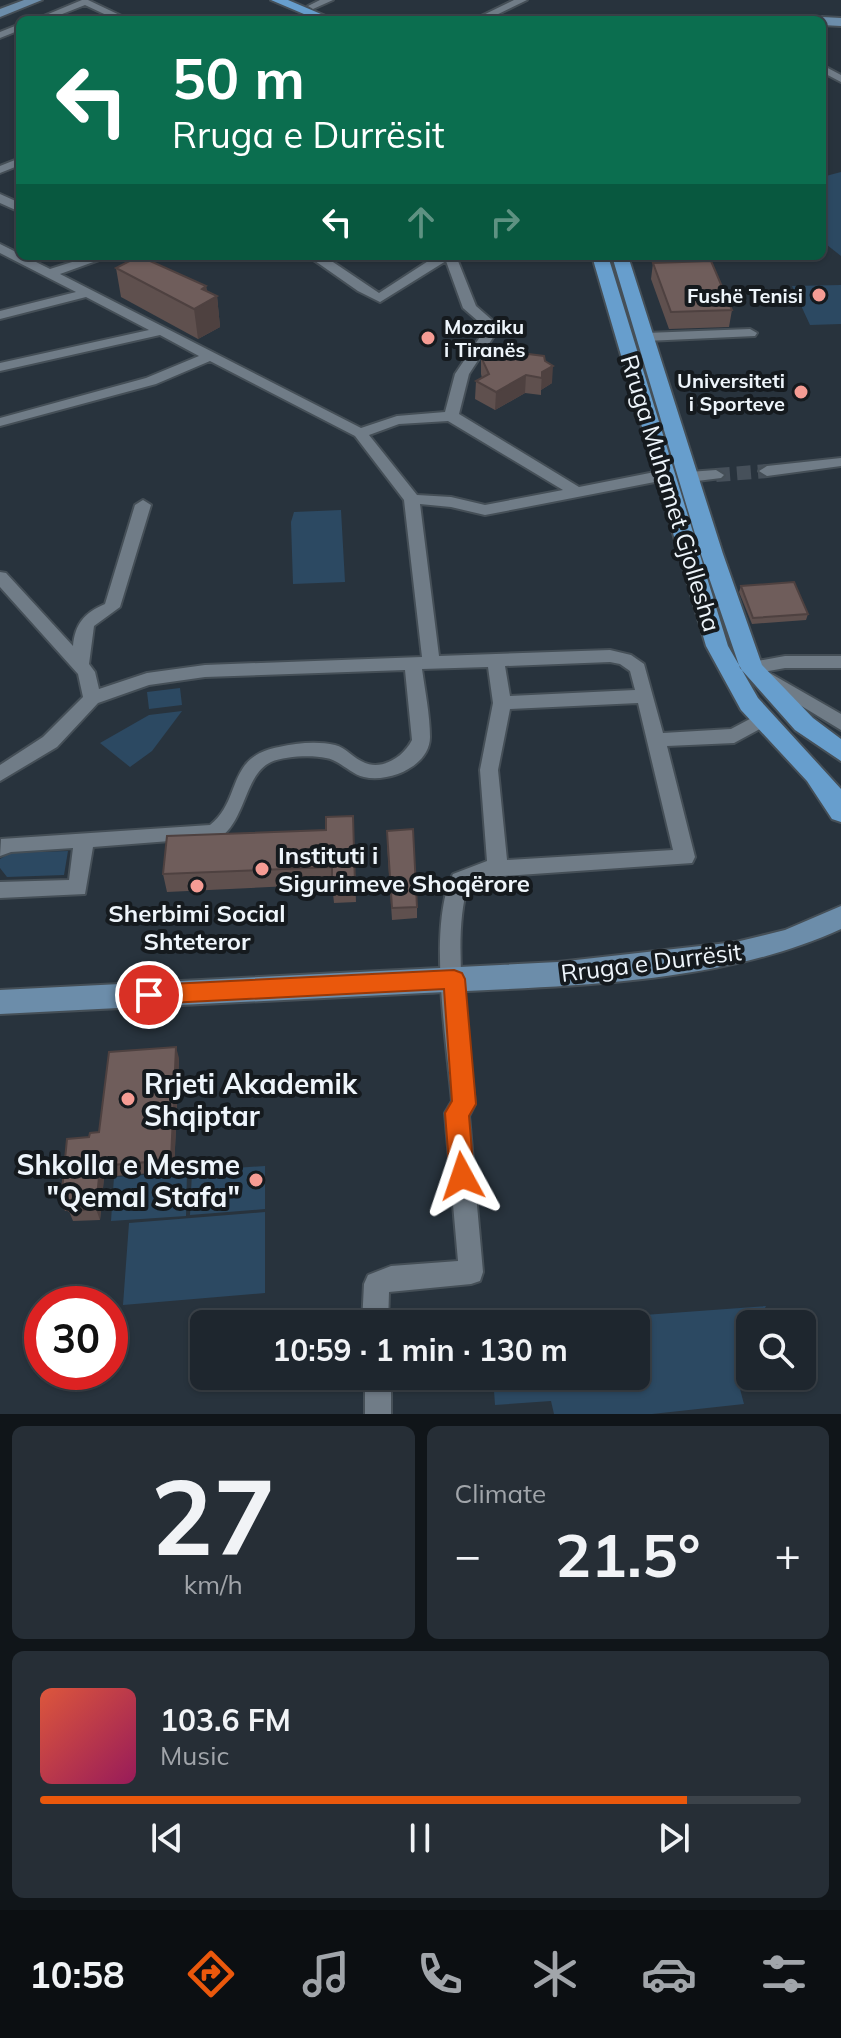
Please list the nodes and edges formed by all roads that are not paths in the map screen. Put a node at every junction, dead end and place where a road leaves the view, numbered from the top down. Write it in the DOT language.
graph roads {
  1 [pos="12,0"];
  2 [pos="277,0"];
  3 [pos="299,0"];
  4 [pos="328,0"];
  5 [pos="522,0"];
  6 [pos="34,1"];
  7 [pos="0,4"];
  8 [pos="313,6"];
  9 [pos="60,12"];
  10 [pos="0,13"];
  11 [pos="50,16"];
  12 [pos="116,16"];
  13 [pos="327,16"];
  14 [pos="330,16"];
  15 [pos="487,16"];
  16 [pos="24,260"];
  17 [pos="91,260"];
  18 [pos="323,260"];
  19 [pos="438,260"];
  20 [pos="452,260"];
  21 [pos="601,260"];
  22 [pos="621,260"];
  23 [pos="49,273"];
  24 [pos="88,293"];
  25 [pos="0,315"];
  26 [pos="161,331"];
  27 [pos="750,333"];
  28 [pos="646,337"];
  29 [pos="211,356"];
  30 [pos="0,367"];
  31 [pos="451,416"];
  32 [pos="0,422"];
  33 [pos="360,433"];
  34 [pos="841,462"];
  35 [pos="767,471"];
  36 [pos="716,475"];
  37 [pos="677,476"];
  38 [pos="578,493"];
  39 [pos="412,499"];
  40 [pos="143,505"];
  41 [pos="0,577"];
  42 [pos="496,661"];
  43 [pos="841,662"];
  44 [pos="422,663"];
  45 [pos="80,664"];
  46 [pos="752,668"];
  47 [pos="644,696"];
  48 [pos="92,698"];
  49 [pos="502,703"];
  50 [pos="763,719"];
  51 [pos="841,723"];
  52 [pos="656,740"];
  53 [pos="841,752"];
  54 [pos="0,774"];
  55 [pos="841,812"];
  56 [pos="84,840"];
  57 [pos="0,848"];
  58 [pos="498,869"];
  59 [pos="0,890"];
  60 [pos="841,917"];
  61 [pos="454,979"];
  62 [pos="0,1002"];
  63 [pos="376,1310"];
  64 [pos="378,1390"];
  65 [pos="378,1414"];
  1 -- 7 [label="main road"];
  2 -- 13 [label="main road"];
  3 -- 8 [label="main road"];
  4 -- 8 [label="street"];
  5 -- 15 [label="street"];
  6 -- 9 [label="street"];
  6 -- 10 [label="main road"];
  8 -- 14 [label="main road"];
  9 -- 11 [label="street"];
  9 -- 12 [label="street"];
  16 -- 23 [label="street"];
  17 -- 23 [label="street"];
  18 -- 19 [label="street"];
  20 -- 31 [label="street"];
  21 -- 37 [label="main road, Rruga Muhamet Gjollesha"];
  22 -- 28 [label="main road, Rruga Muhamet Gjollesha"];
  23 -- 24 [label="street"];
  24 -- 25 [label="street"];
  24 -- 26 [label="street"];
  26 -- 29 [label="street"];
  26 -- 30 [label="street"];
  27 -- 28 [label="street"];
  28 -- 37 [label="main road, Rruga Muhamet Gjollesha"];
  29 -- 32 [label="street"];
  29 -- 33 [label="street"];
  31 -- 33 [label="street"];
  31 -- 38 [label="street"];
  33 -- 39 [label="street"];
  34 -- 35 [label="street"];
  36 -- 37 [label="street"];
  37 -- 38 [label="street"];
  37 -- 46 [label="main road, Rruga Muhamet Gjollesha"];
  37 -- 50 [label="main road, Rruga Muhamet Gjollesha"];
  38 -- 39 [label="street"];
  39 -- 44 [label="street"];
  40 -- 45 [label="street"];
  41 -- 45 [label="street"];
  42 -- 44 [label="street"];
  42 -- 47 [label="street"];
  42 -- 49 [label="street"];
  43 -- 46 [label="street"];
  44 -- 48 [label="street"];
  44 -- 56 [label="street"];
  45 -- 48 [label="street"];
  46 -- 51 [label="street"];
  46 -- 53 [label="main road, Rruga Muhamet Gjollesha"];
  47 -- 49 [label="street"];
  47 -- 52 [label="street"];
  48 -- 54 [label="street"];
  49 -- 58 [label="street"];
  50 -- 52 [label="street"];
  50 -- 55 [label="main road, Rruga Muhamet Gjollesha"];
  52 -- 58 [label="street"];
  56 -- 57 [label="street"];
  56 -- 59 [label="street"];
  58 -- 61 [label="street"];
  60 -- 61 [label="main road, Rruga e Durrësit"];
  61 -- 62 [label="main road, Rruga e Durrësit"];
  61 -- 63 [label="street"];
  64 -- 65 [label="street"];
}
